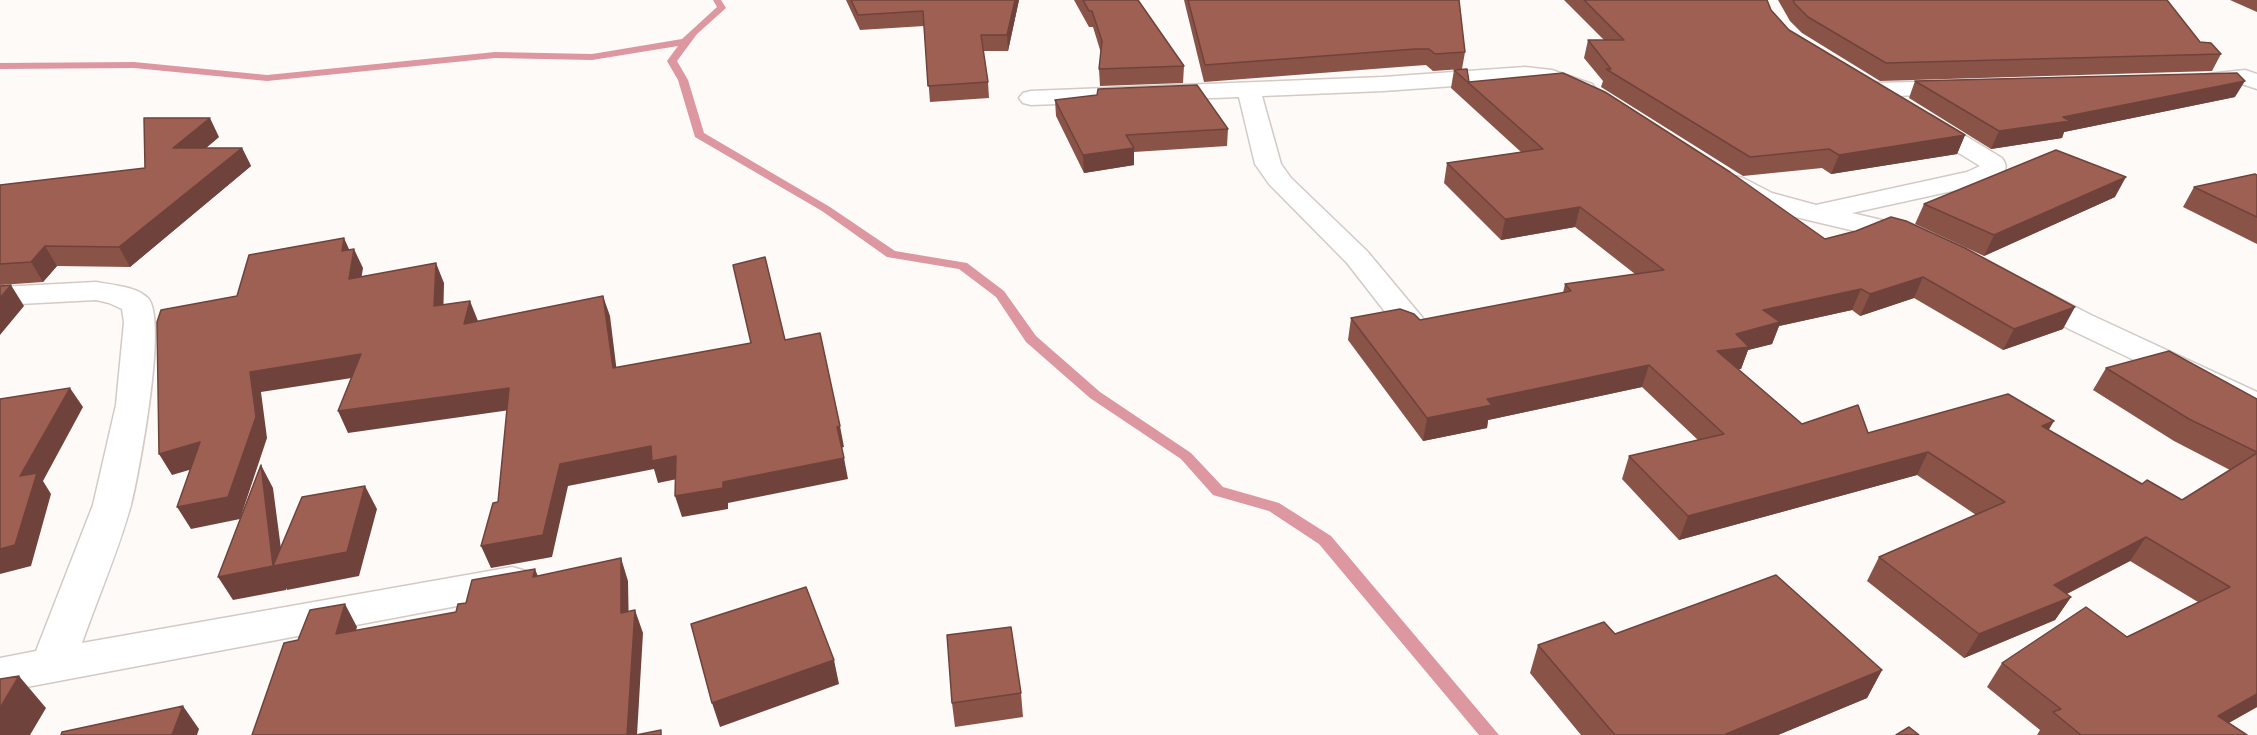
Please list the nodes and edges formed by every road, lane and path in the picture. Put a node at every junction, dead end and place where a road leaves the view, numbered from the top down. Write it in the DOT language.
graph roads {
  1 [pos="2253,78"];
  2 [pos="2175,81"];
  3 [pos="1978,87"];
  4 [pos="1250,89"];
  5 [pos="1031,99"];
  6 [pos="1609,101"];
  7 [pos="1717,173"];
  8 [pos="1817,213"];
  9 [pos="1938,247"];
  10 [pos="2009,284"];
  11 [pos="0,296"];
  12 [pos="1412,324"];
  13 [pos="2257,405"];
  14 [pos="543,577"];
  15 [pos="53,664"];
  16 [pos="0,675"];
  1 -- 2 [label="street"];
  3 -- 8 [label="street"];
  4 -- 5 [label="street"];
  4 -- 6 [label="street"];
  4 -- 12 [label="street"];
  7 -- 8 [label="street"];
  8 -- 9 [label="street"];
  10 -- 13 [label="street"];
  11 -- 15 [label="street"];
  14 -- 15 [label="street"];
  15 -- 16 [label="street"];
}
